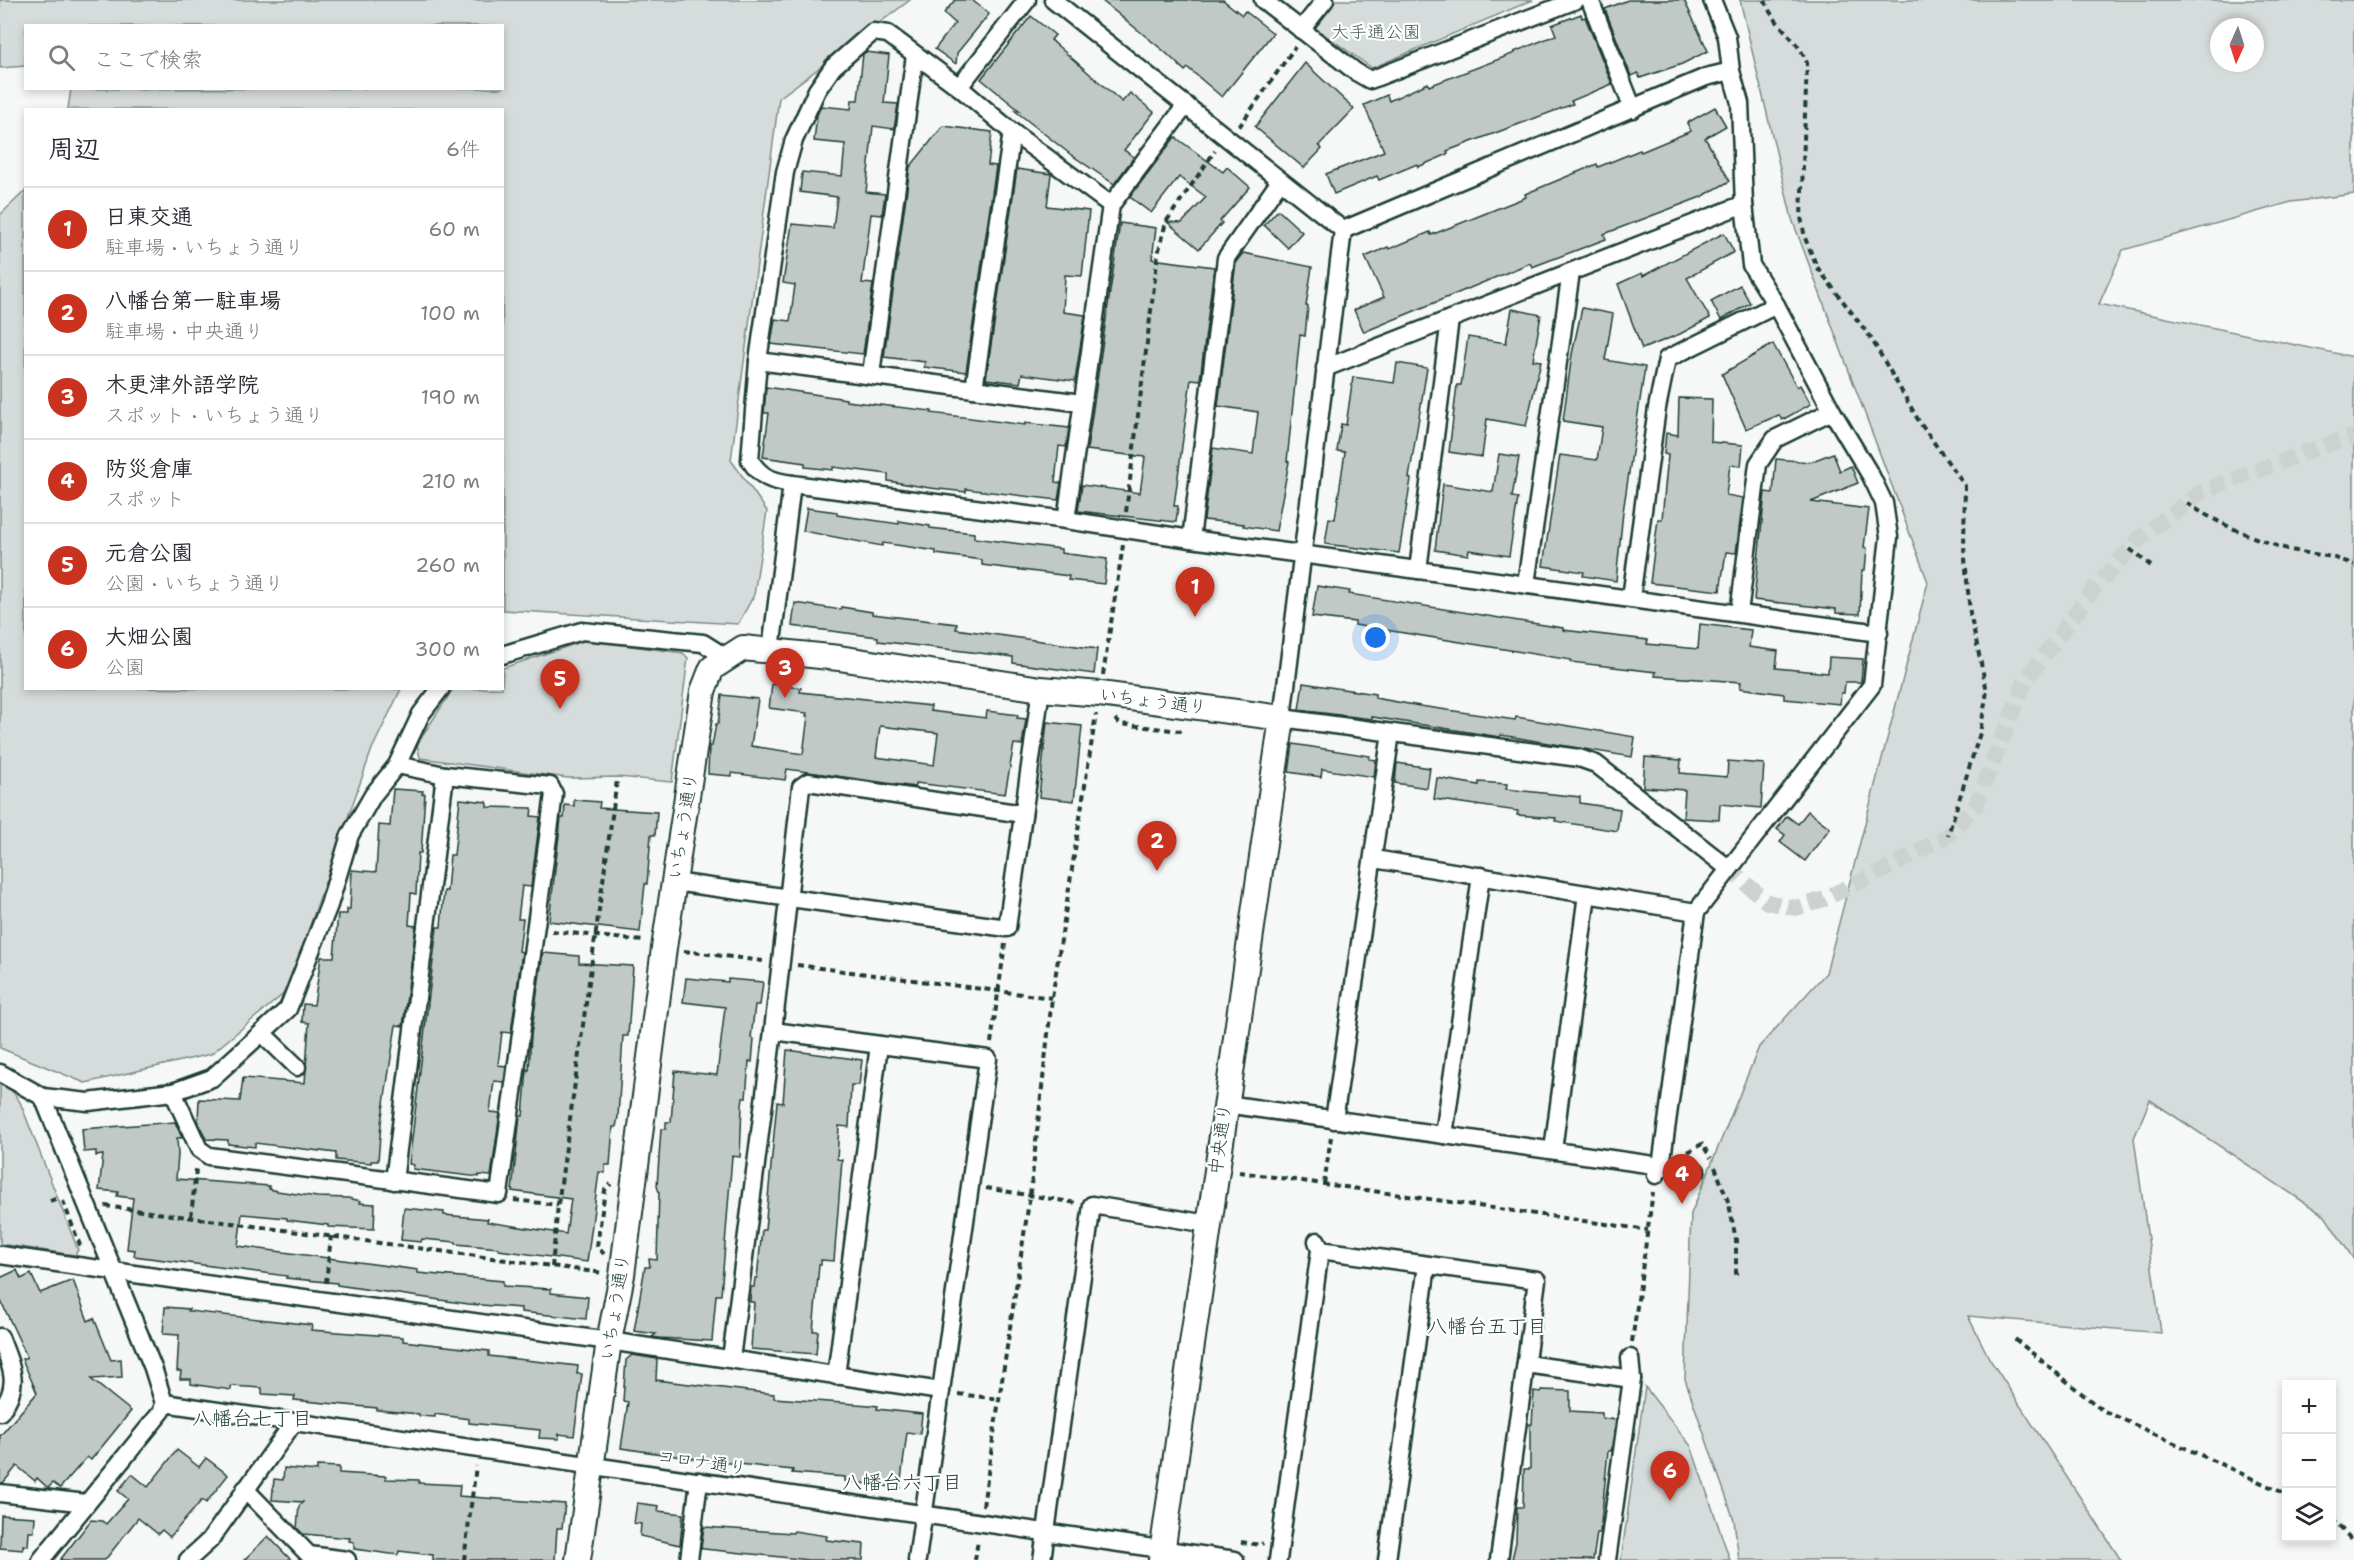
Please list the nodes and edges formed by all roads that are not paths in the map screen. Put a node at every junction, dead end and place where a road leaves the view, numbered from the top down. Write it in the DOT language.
graph roads {
  1 [pos="1027,0"];
  2 [pos="1053,0"];
  3 [pos="1263,0"];
  4 [pos="1325,0"];
  5 [pos="1576,0"];
  6 [pos="1590,0"];
  7 [pos="1712,0"];
  8 [pos="1303,31"];
  9 [pos="915,55"];
  10 [pos="1731,71"];
  11 [pos="959,87"];
  12 [pos="1186,105"];
  13 [pos="1633,109"];
  14 [pos="1012,132"];
  15 [pos="1280,181"];
  16 [pos="1744,204"];
  17 [pos="1111,205"];
  18 [pos="1342,230"];
  19 [pos="1571,272"];
  20 [pos="1776,305"];
  21 [pos="1450,319"];
  22 [pos="758,361"];
  23 [pos="1325,368"];
  24 [pos="871,374"];
  25 [pos="974,389"];
  26 [pos="1082,403"];
  27 [pos="1832,411"];
  28 [pos="792,484"];
  29 [pos="1066,520"];
  30 [pos="1191,539"];
  31 [pos="1303,554"];
  32 [pos="1418,570"];
  33 [pos="1526,584"];
  34 [pos="1631,598"];
  35 [pos="1738,613"];
  36 [pos="1879,633"];
  37 [pos="771,650"];
  38 [pos="504,655"];
  39 [pos="727,658"];
  40 [pos="1041,689"];
  41 [pos="439,690"];
  42 [pos="1281,718"];
  43 [pos="1391,734"];
  44 [pos="397,765"];
  45 [pos="445,775"];
  46 [pos="1023,814"];
  47 [pos="1374,859"];
  48 [pos="1728,868"];
  49 [pos="1481,876"];
  50 [pos="674,882"];
  51 [pos="1587,894"];
  52 [pos="788,896"];
  53 [pos="1696,912"];
  54 [pos="773,1031"];
  55 [pos="262,1033"];
  56 [pos="879,1045"];
  57 [pos="297,1067"];
  58 [pos="0,1073"];
  59 [pos="173,1092"];
  60 [pos="43,1097"];
  61 [pos="1226,1104"];
  62 [pos="1334,1120"];
  63 [pos="1444,1135"];
  64 [pos="1553,1150"];
  65 [pos="1658,1170"];
  66 [pos="1696,1171"];
  67 [pos="394,1181"];
  68 [pos="1208,1224"];
  69 [pos="0,1255"];
  70 [pos="1427,1265"];
  71 [pos="113,1272"];
  72 [pos="0,1336"];
  73 [pos="609,1341"];
  74 [pos="1630,1358"];
  75 [pos="731,1359"];
  76 [pos="1526,1364"];
  77 [pos="6,1376"];
  78 [pos="836,1376"];
  79 [pos="1632,1379"];
  80 [pos="941,1391"];
  81 [pos="164,1403"];
  82 [pos="0,1412"];
  83 [pos="294,1422"];
  84 [pos="591,1466"];
  85 [pos="699,1481"];
  86 [pos="245,1489"];
  87 [pos="0,1493"];
  88 [pos="86,1503"];
  89 [pos="924,1515"];
  90 [pos="1046,1532"];
  91 [pos="1162,1555"];
  92 [pos="306,1557"];
  93 [pos="41,1560"];
  94 [pos="188,1560"];
  95 [pos="347,1560"];
  96 [pos="578,1560"];
  97 [pos="689,1560"];
  98 [pos="918,1560"];
  99 [pos="1042,1560"];
  100 [pos="1234,1560"];
  101 [pos="1278,1560"];
  102 [pos="1387,1560"];
  103 [pos="1499,1560"];
  104 [pos="1607,1560"];
  1 -- 11 [label="street"];
  2 -- 12 [label="street"];
  3 -- 8 [label="street"];
  4 -- 8 [label="street"];
  5 -- 8 [label="street"];
  6 -- 13 [label="street"];
  7 -- 10 [label="street"];
  9 -- 11 [label="street"];
  9 -- 22 [label="street"];
  9 -- 24 [label="street"];
  10 -- 13 [label="street"];
  10 -- 16 [label="street"];
  11 -- 14 [label="street"];
  12 -- 15 [label="street"];
  12 -- 17 [label="street"];
  13 -- 18 [label="street"];
  14 -- 17 [label="street"];
  14 -- 25 [label="street"];
  15 -- 18 [label="street"];
  15 -- 30 [label="street"];
  16 -- 19 [label="street"];
  16 -- 20 [label="street"];
  17 -- 26 [label="street"];
  18 -- 23 [label="street"];
  19 -- 21 [label="street"];
  19 -- 33 [label="street"];
  20 -- 27 [label="street"];
  20 -- 34 [label="street"];
  21 -- 23 [label="street"];
  21 -- 32 [label="street"];
  22 -- 24 [label="street"];
  22 -- 28 [label="street"];
  23 -- 31 [label="street"];
  24 -- 25 [label="street"];
  25 -- 26 [label="street"];
  26 -- 29 [label="street"];
  27 -- 35 [label="street"];
  27 -- 36 [label="street"];
  28 -- 29 [label="street"];
  28 -- 37 [label="street"];
  29 -- 30 [label="street"];
  30 -- 31 [label="street"];
  31 -- 32 [label="street"];
  31 -- 42 [label="street"];
  32 -- 33 [label="street"];
  33 -- 34 [label="street"];
  34 -- 35 [label="street"];
  35 -- 36 [label="street"];
  36 -- 48 [label="street"];
  37 -- 39 [label="street, いちょう通り"];
  37 -- 40 [label="street, いちょう通り"];
  38 -- 39 [label="street"];
  39 -- 50 [label="street, いちょう通り"];
  40 -- 42 [label="street, いちょう通り"];
  40 -- 46 [label="street"];
  41 -- 44 [label="street"];
  42 -- 43 [label="street"];
  42 -- 61 [label="street, 中央通り"];
  43 -- 47 [label="street"];
  43 -- 48 [label="street"];
  44 -- 45 [label="street"];
  44 -- 55 [label="street"];
  45 -- 67 [label="street"];
  45 -- 67 [label="street"];
  46 -- 52 [label="street"];
  46 -- 52 [label="street"];
  47 -- 49 [label="street"];
  47 -- 62 [label="street"];
  48 -- 53 [label="street"];
  49 -- 51 [label="street"];
  49 -- 63 [label="street"];
  50 -- 52 [label="street"];
  50 -- 73 [label="street, いちょう通り"];
  51 -- 53 [label="street"];
  51 -- 64 [label="street"];
  52 -- 54 [label="street"];
  53 -- 65 [label="street"];
  54 -- 56 [label="street"];
  54 -- 75 [label="street"];
  55 -- 57 [label="street"];
  55 -- 59 [label="street"];
  56 -- 78 [label="street"];
  56 -- 80 [label="street"];
  58 -- 60 [label="street"];
  59 -- 60 [label="street"];
  59 -- 67 [label="street"];
  60 -- 71 [label="street"];
  61 -- 62 [label="street"];
  61 -- 68 [label="street, 中央通り"];
  62 -- 63 [label="street"];
  63 -- 64 [label="street"];
  64 -- 65 [label="street"];
  65 -- 66 [label="street"];
  68 -- 90 [label="street"];
  68 -- 91 [label="street, 中央通り"];
  69 -- 71 [label="street"];
  70 -- 76 [label="street"];
  70 -- 101 [label="street"];
  70 -- 102 [label="street"];
  71 -- 73 [label="street"];
  71 -- 81 [label="street"];
  72 -- 77 [label="street"];
  73 -- 75 [label="street"];
  73 -- 84 [label="street, いちょう通り"];
  74 -- 79 [label="street"];
  75 -- 78 [label="street"];
  76 -- 79 [label="street"];
  76 -- 103 [label="street"];
  77 -- 82 [label="street"];
  78 -- 80 [label="street"];
  79 -- 104 [label="street"];
  80 -- 89 [label="street"];
  81 -- 83 [label="street, コロナ通り"];
  81 -- 88 [label="street"];
  83 -- 84 [label="street, コロナ通り"];
  83 -- 86 [label="street"];
  84 -- 85 [label="street, コロナ通り"];
  84 -- 96 [label="street, いちょう通り"];
  85 -- 89 [label="street, コロナ通り"];
  85 -- 97 [label="street"];
  86 -- 92 [label="street"];
  86 -- 94 [label="street"];
  87 -- 88 [label="street"];
  88 -- 93 [label="street"];
  89 -- 90 [label="street, コロナ通り"];
  89 -- 98 [label="street"];
  90 -- 91 [label="street, コロナ通り"];
  90 -- 99 [label="street"];
  91 -- 100 [label="street, コロナ通り"];
  92 -- 95 [label="street"];
}
